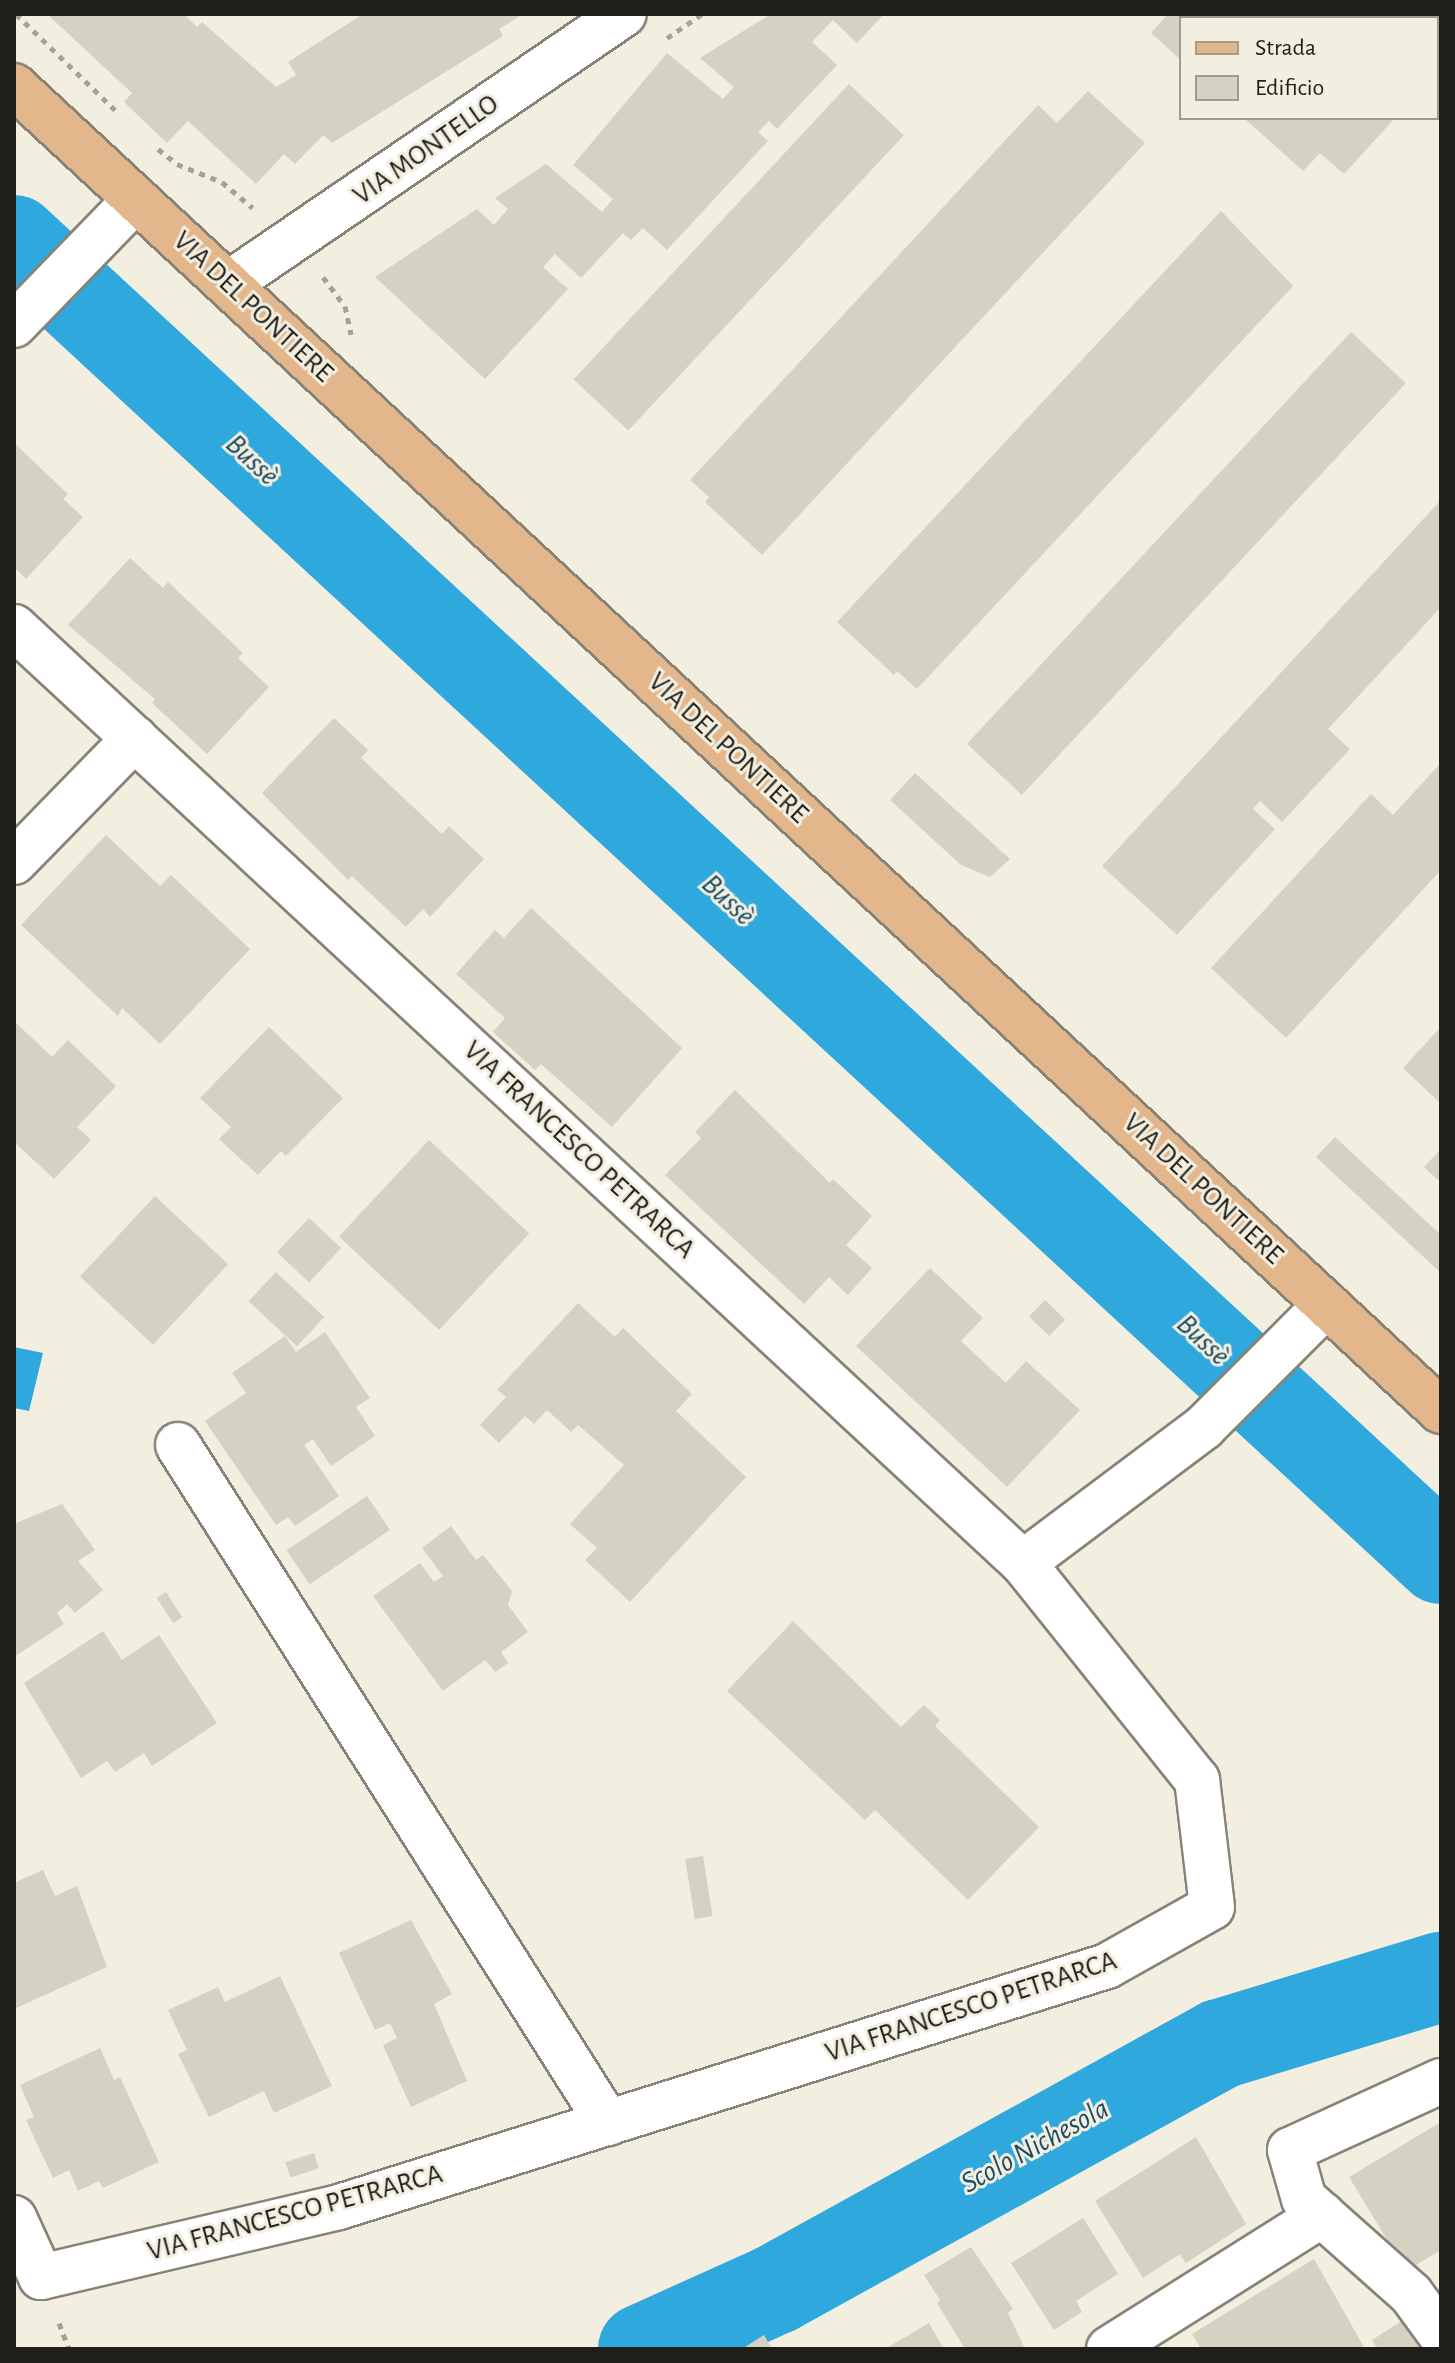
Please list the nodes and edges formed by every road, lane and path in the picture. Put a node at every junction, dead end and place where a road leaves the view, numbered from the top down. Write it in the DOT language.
graph roads {
  1 [pos="16,14"];
  2 [pos="602,19"];
  3 [pos="14,86"];
  4 [pos="124,118"];
  5 [pos="150,142"];
  6 [pos="136,199"];
  7 [pos="262,216"];
  8 [pos="321,272"];
  9 [pos="228,284"];
  10 [pos="345,306"];
  11 [pos="15,325"];
  12 [pos="14,627"];
  13 [pos="135,738"];
  14 [pos="14,862"];
  15 [pos="1326,1305"];
  16 [pos="1441,1411"];
  17 [pos="178,1445"];
  18 [pos="1023,1563"];
  19 [pos="1441,2081"];
  20 [pos="608,2123"];
  21 [pos="1322,2215"];
  22 [pos="14,2218"];
  23 [pos="1441,2335"];
  24 [pos="1109,2349"];
  1 -- 4 [label="path"];
  2 -- 9 [label="street, VIA MONTELLO"];
  3 -- 6 [label="main road, VIA DEL PONTIERE"];
  5 -- 7 [label="path"];
  6 -- 9 [label="main road, VIA DEL PONTIERE"];
  6 -- 11 [label="street"];
  8 -- 10 [label="path"];
  9 -- 15 [label="main road, VIA DEL PONTIERE"];
  12 -- 13 [label="street, VIA FRANCESCO PETRARCA"];
  13 -- 14 [label="street"];
  13 -- 18 [label="street, VIA FRANCESCO PETRARCA"];
  15 -- 16 [label="main road, VIA DEL PONTIERE"];
  15 -- 18 [label="street"];
  17 -- 20 [label="street"];
  18 -- 20 [label="street, VIA FRANCESCO PETRARCA"];
  19 -- 21 [label="street"];
  20 -- 22 [label="street, VIA FRANCESCO PETRARCA"];
  21 -- 23 [label="street"];
  21 -- 24 [label="street"];
}
